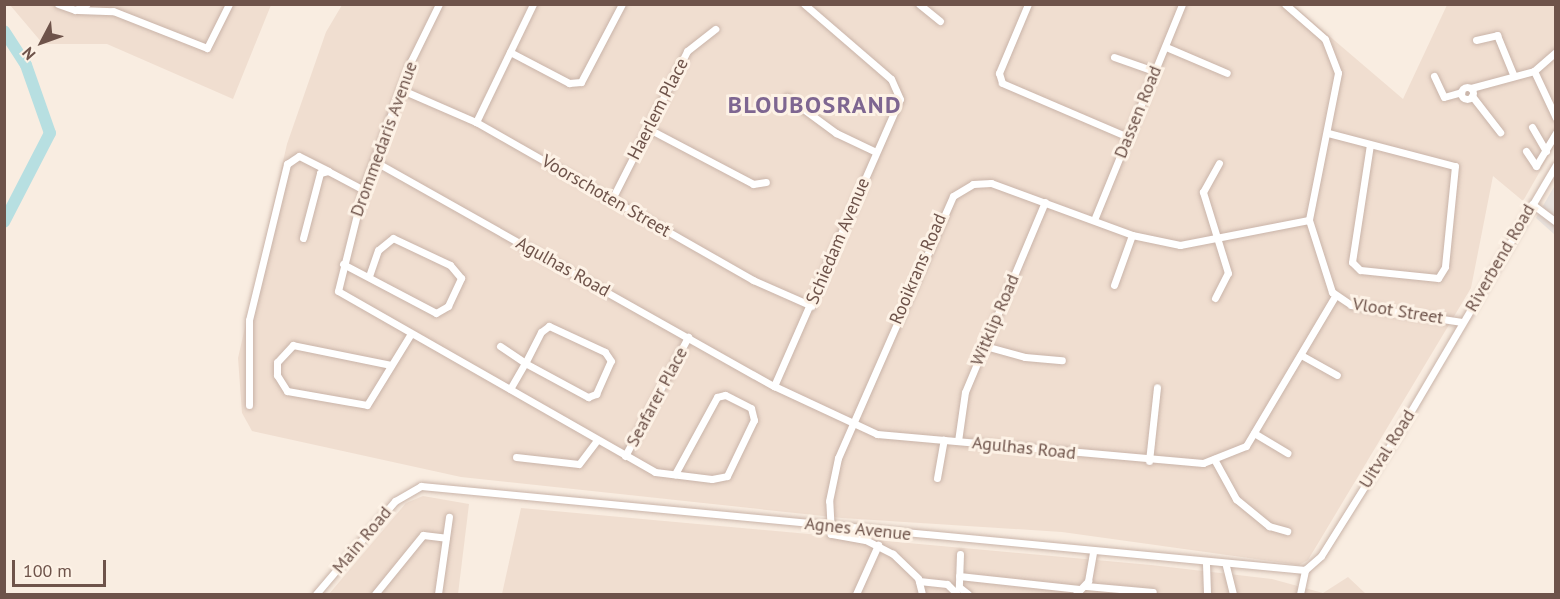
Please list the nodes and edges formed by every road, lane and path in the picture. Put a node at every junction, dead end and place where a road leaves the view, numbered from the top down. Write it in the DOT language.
graph roads {
  1 [pos="58,4"];
  2 [pos="87,4"];
  3 [pos="229,4"];
  4 [pos="439,4"];
  5 [pos="533,4"];
  6 [pos="622,4"];
  7 [pos="804,4"];
  8 [pos="919,4"];
  9 [pos="1028,4"];
  10 [pos="1182,4"];
  11 [pos="1285,4"];
  12 [pos="106,7"];
  13 [pos="78,10"];
  14 [pos="940,21"];
  15 [pos="715,29"];
  16 [pos="1476,40"];
  17 [pos="1166,47"];
  18 [pos="1556,51"];
  19 [pos="510,52"];
  20 [pos="1114,57"];
  21 [pos="1154,71"];
  22 [pos="1534,71"];
  23 [pos="1227,73"];
  24 [pos="1513,74"];
  25 [pos="1434,76"];
  26 [pos="1471,88"];
  27 [pos="400,89"];
  28 [pos="1461,92"];
  29 [pos="1472,96"];
  30 [pos="786,97"];
  31 [pos="1556,118"];
  32 [pos="476,122"];
  33 [pos="1532,127"];
  34 [pos="647,128"];
  35 [pos="1328,132"];
  36 [pos="1500,132"];
  37 [pos="1556,133"];
  38 [pos="1128,137"];
  39 [pos="1370,145"];
  40 [pos="1546,151"];
  41 [pos="876,152"];
  42 [pos="1526,152"];
  43 [pos="374,160"];
  44 [pos="1219,164"];
  45 [pos="1556,165"];
  46 [pos="328,171"];
  47 [pos="766,182"];
  48 [pos="363,190"];
  49 [pos="612,199"];
  50 [pos="1045,202"];
  51 [pos="1532,204"];
  52 [pos="1094,220"];
  53 [pos="1309,220"];
  54 [pos="1556,222"];
  55 [pos="1132,235"];
  56 [pos="303,238"];
  57 [pos="1219,239"];
  58 [pos="343,264"];
  59 [pos="369,276"];
  60 [pos="1114,285"];
  61 [pos="1335,296"];
  62 [pos="1215,298"];
  63 [pos="812,306"];
  64 [pos="1462,322"];
  65 [pos="410,335"];
  66 [pos="688,337"];
  67 [pos="500,346"];
  68 [pos="985,346"];
  69 [pos="1301,355"];
  70 [pos="1062,360"];
  71 [pos="525,363"];
  72 [pos="391,365"];
  73 [pos="1336,375"];
  74 [pos="774,386"];
  75 [pos="1156,387"];
  76 [pos="510,389"];
  77 [pos="249,405"];
  78 [pos="851,426"];
  79 [pos="1254,433"];
  80 [pos="597,440"];
  81 [pos="944,440"];
  82 [pos="958,441"];
  83 [pos="1287,453"];
  84 [pos="625,456"];
  85 [pos="516,457"];
  86 [pos="1214,459"];
  87 [pos="1149,461"];
  88 [pos="675,474"];
  89 [pos="937,478"];
  90 [pos="410,489"];
  91 [pos="449,517"];
  92 [pos="829,526"];
  93 [pos="1287,531"];
  94 [pos="446,538"];
  95 [pos="878,545"];
  96 [pos="1093,552"];
  97 [pos="960,554"];
  98 [pos="1206,564"];
  99 [pos="1226,566"];
  100 [pos="1305,570"];
  101 [pos="959,576"];
  102 [pos="919,581"];
  103 [pos="1080,590"];
  104 [pos="1154,592"];
  105 [pos="316,594"];
  106 [pos="375,594"];
  107 [pos="438,594"];
  108 [pos="856,594"];
  109 [pos="922,594"];
  110 [pos="957,594"];
  111 [pos="968,594"];
  112 [pos="1207,594"];
  113 [pos="1233,594"];
  114 [pos="1300,594"];
  1 -- 13 [label="street"];
  2 -- 13 [label="street"];
  3 -- 12 [label="street"];
  4 -- 27 [label="street, Drommedaris Avenue"];
  5 -- 19 [label="street"];
  6 -- 19 [label="street"];
  7 -- 41 [label="street, Schiedam Avenue"];
  8 -- 14 [label="street"];
  9 -- 38 [label="street"];
  10 -- 17 [label="street, Dassen Road"];
  11 -- 35 [label="street"];
  12 -- 13 [label="street"];
  15 -- 34 [label="street, Haerlem Place"];
  16 -- 24 [label="street"];
  17 -- 21 [label="street, Dassen Road"];
  17 -- 23 [label="street"];
  18 -- 22 [label="street"];
  19 -- 32 [label="street"];
  20 -- 21 [label="street"];
  21 -- 38 [label="street, Dassen Road"];
  22 -- 24 [label="street"];
  22 -- 31 [label="street"];
  24 -- 26 [label="street"];
  25 -- 28 [label="street"];
  26 -- 28 [label="street"];
  26 -- 29 [label="street"];
  27 -- 32 [label="street, Voorschoten Street"];
  27 -- 43 [label="street, Drommedaris Avenue"];
  28 -- 29 [label="street"];
  29 -- 36 [label="street"];
  30 -- 41 [label="street"];
  32 -- 49 [label="street, Voorschoten Street"];
  33 -- 40 [label="street"];
  34 -- 47 [label="street"];
  34 -- 49 [label="street, Haerlem Place"];
  35 -- 39 [label="street"];
  35 -- 53 [label="street"];
  37 -- 40 [label="street"];
  38 -- 52 [label="street, Dassen Road"];
  39 -- 39 [label="street"];
  40 -- 42 [label="street"];
  41 -- 63 [label="street, Schiedam Avenue"];
  43 -- 48 [label="street, Drommedaris Avenue"];
  43 -- 66 [label="street, Agulhas Road"];
  44 -- 57 [label="street"];
  45 -- 51 [label="street, Riverbend Road"];
  46 -- 48 [label="street"];
  46 -- 56 [label="street"];
  46 -- 77 [label="street"];
  48 -- 58 [label="street, Drommedaris Avenue"];
  49 -- 63 [label="street, Voorschoten Street"];
  50 -- 52 [label="street, Rooikrans Road"];
  50 -- 68 [label="street, Witklip Road"];
  50 -- 78 [label="street, Rooikrans Road"];
  51 -- 54 [label="street"];
  51 -- 64 [label="street, Riverbend Road"];
  52 -- 55 [label="street, Rooikrans Road"];
  53 -- 57 [label="street, Rooikrans Road"];
  53 -- 61 [label="street"];
  55 -- 57 [label="street, Rooikrans Road"];
  55 -- 60 [label="street"];
  57 -- 62 [label="street"];
  58 -- 59 [label="street"];
  58 -- 65 [label="street, Drommedaris Avenue"];
  59 -- 59 [label="street"];
  61 -- 64 [label="street, Vloot Street"];
  61 -- 69 [label="street, Agulhas Road"];
  63 -- 74 [label="street, Schiedam Avenue"];
  64 -- 100 [label="street, Uitval Road"];
  65 -- 72 [label="street"];
  65 -- 76 [label="street"];
  66 -- 74 [label="street, Agulhas Road"];
  66 -- 84 [label="street, Seafarer Place"];
  67 -- 71 [label="street"];
  68 -- 70 [label="street"];
  68 -- 82 [label="street, Witklip Road"];
  69 -- 73 [label="street"];
  69 -- 79 [label="street, Agulhas Road"];
  71 -- 71 [label="street"];
  71 -- 76 [label="street"];
  72 -- 72 [label="street"];
  74 -- 78 [label="street, Agulhas Road"];
  75 -- 87 [label="street"];
  76 -- 80 [label="street"];
  78 -- 81 [label="street, Agulhas Road"];
  78 -- 92 [label="street, Rooikrans Road"];
  79 -- 83 [label="street"];
  79 -- 86 [label="street, Agulhas Road"];
  80 -- 84 [label="street"];
  80 -- 85 [label="street"];
  81 -- 82 [label="street, Agulhas Road"];
  81 -- 89 [label="street"];
  82 -- 87 [label="street, Agulhas Road"];
  84 -- 88 [label="street"];
  86 -- 87 [label="street, Agulhas Road"];
  86 -- 93 [label="street"];
  88 -- 88 [label="street"];
  90 -- 92 [label="street, Agnes Avenue"];
  90 -- 105 [label="street, Main Road"];
  91 -- 94 [label="street"];
  92 -- 95 [label="street"];
  92 -- 96 [label="street, Agnes Avenue"];
  94 -- 106 [label="street"];
  94 -- 107 [label="street"];
  95 -- 102 [label="street"];
  95 -- 108 [label="street"];
  96 -- 98 [label="street, Agnes Avenue"];
  96 -- 103 [label="street"];
  97 -- 101 [label="street"];
  98 -- 99 [label="street, Agnes Avenue"];
  98 -- 112 [label="street"];
  99 -- 100 [label="street, Agnes Avenue"];
  99 -- 113 [label="street"];
  100 -- 114 [label="street"];
  101 -- 103 [label="street"];
  101 -- 111 [label="street"];
  102 -- 109 [label="street"];
  102 -- 110 [label="street"];
  103 -- 104 [label="street"];
}
